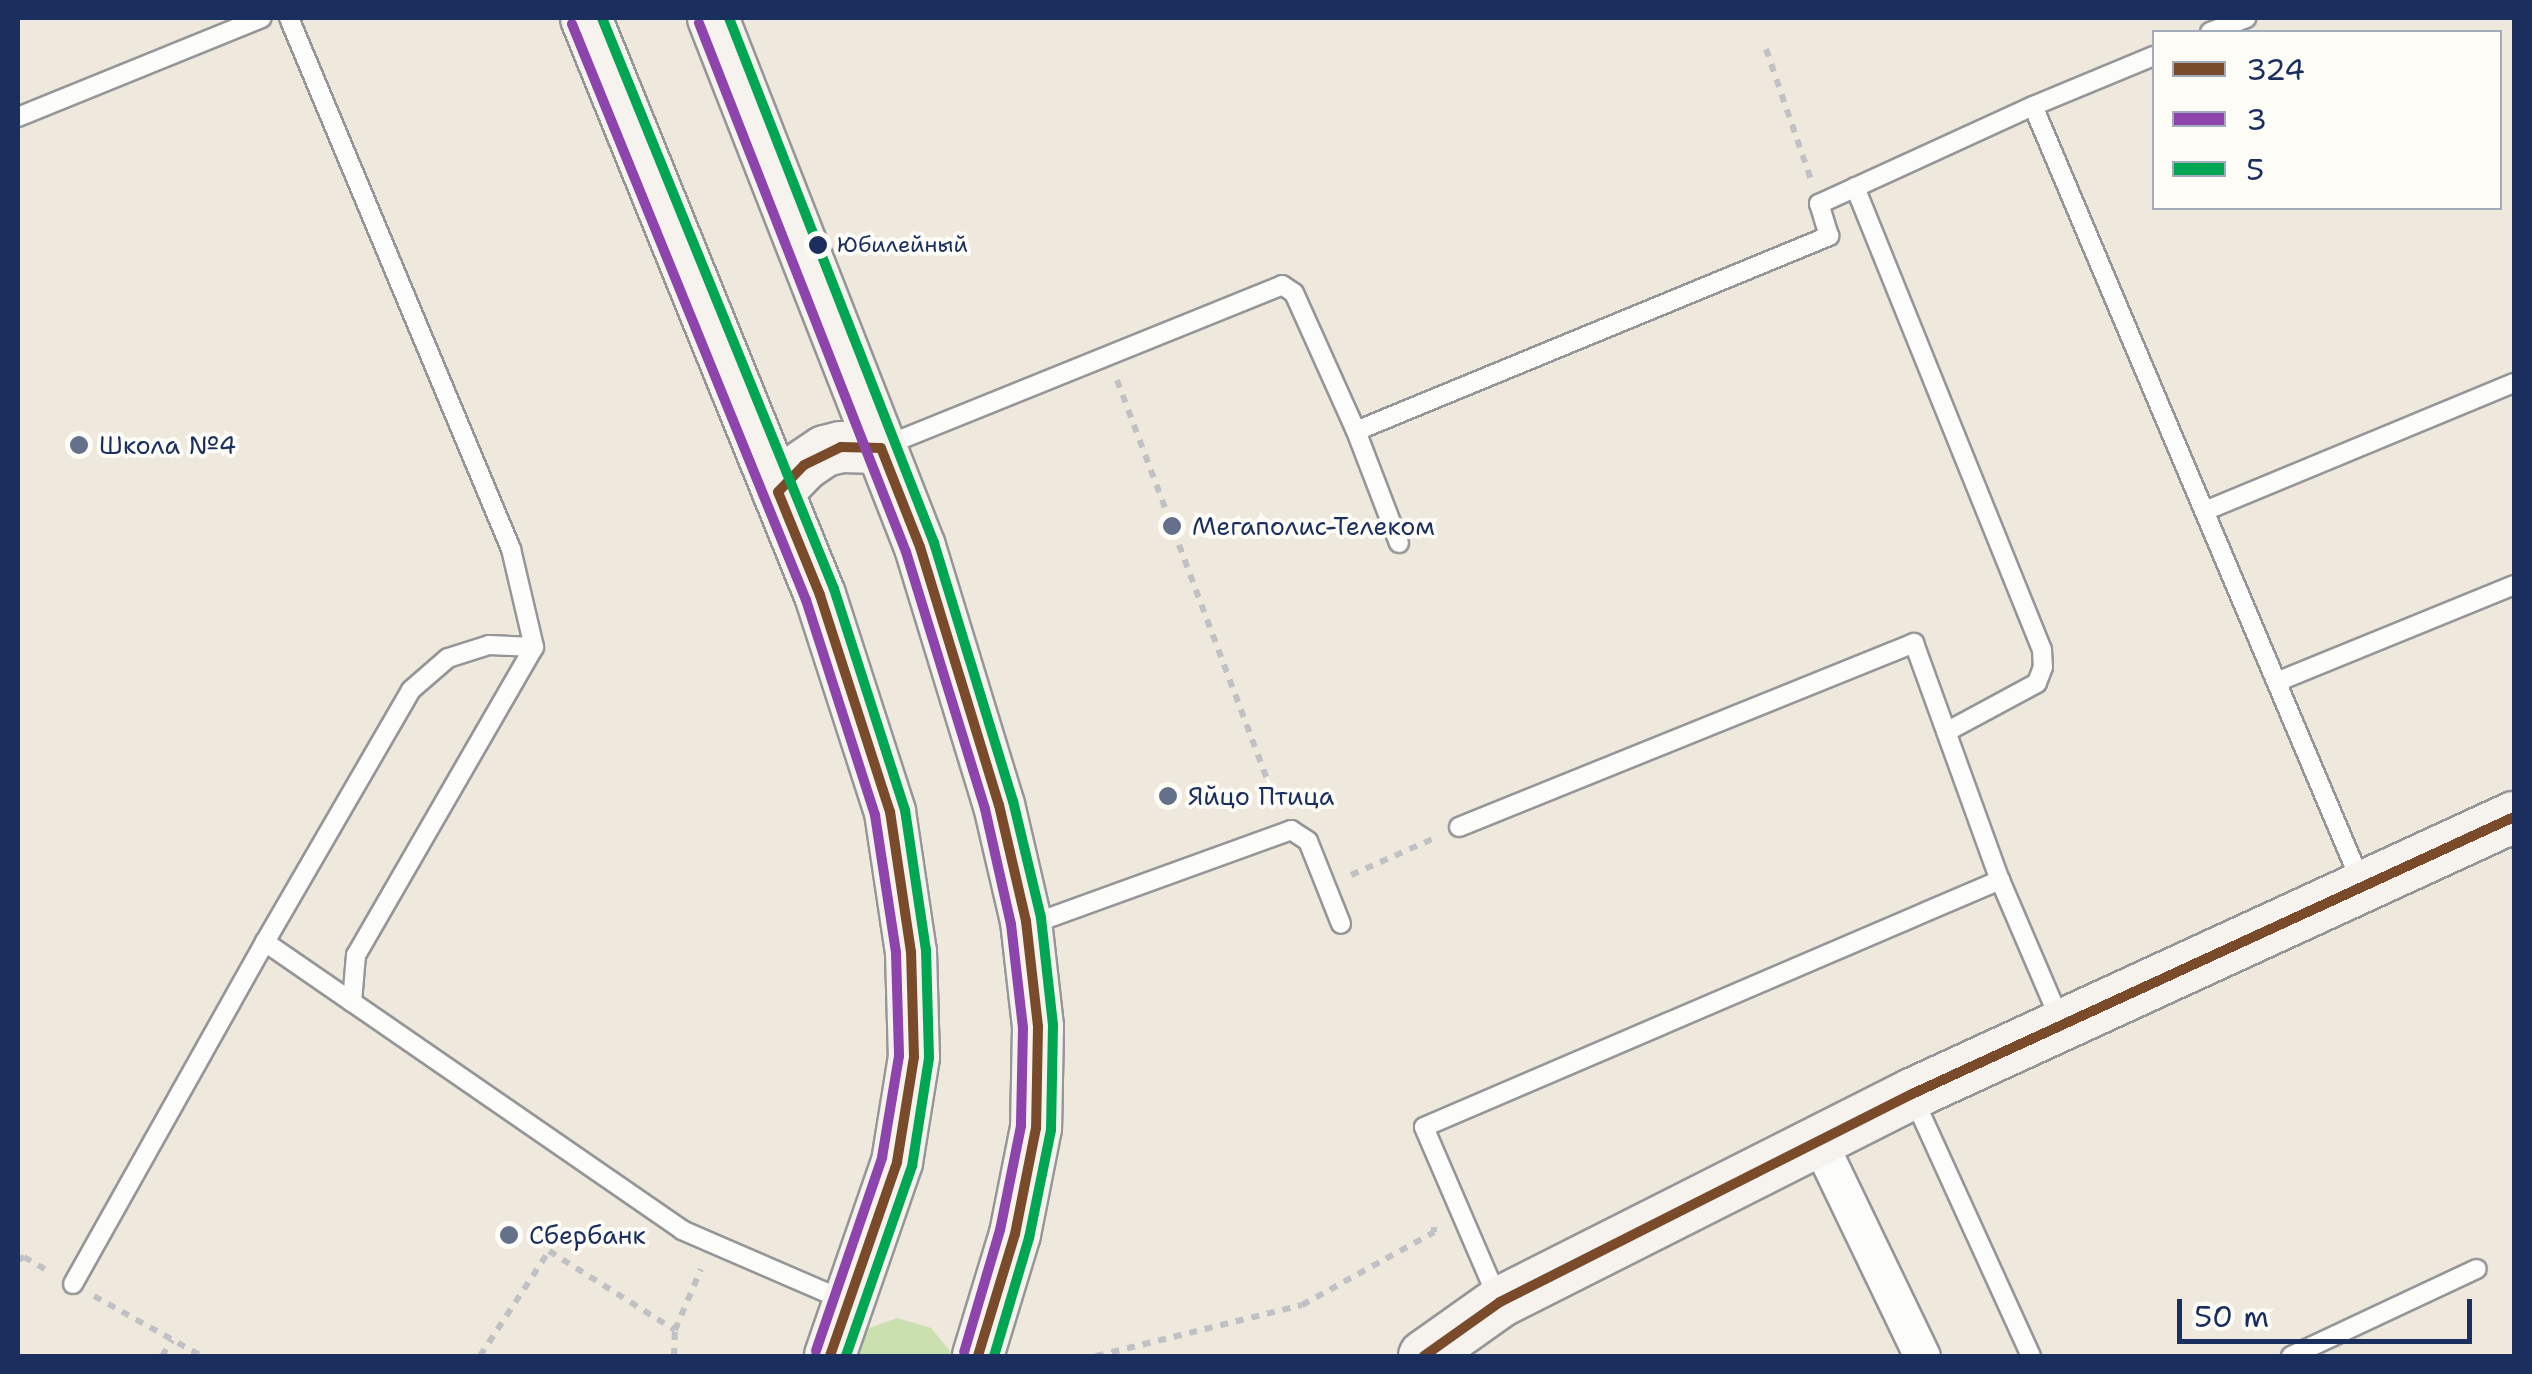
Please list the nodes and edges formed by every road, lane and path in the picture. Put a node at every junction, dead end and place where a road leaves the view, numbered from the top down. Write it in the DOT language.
graph roads {
  1 [pos="262,18"];
  2 [pos="289,18"];
  3 [pos="586,18"];
  4 [pos="714,18"];
  5 [pos="2246,18"];
  6 [pos="2215,30"];
  7 [pos="1766,49"];
  8 [pos="2152,57"];
  9 [pos="2033,106"];
  10 [pos="18,117"];
  11 [pos="1855,187"];
  12 [pos="1819,204"];
  13 [pos="1107,356"];
  14 [pos="2514,382"];
  15 [pos="1356,431"];
  16 [pos="881,448"];
  17 [pos="778,492"];
  18 [pos="2207,510"];
  19 [pos="1399,543"];
  20 [pos="2514,585"];
  21 [pos="534,647"];
  22 [pos="2279,681"];
  23 [pos="1946,732"];
  24 [pos="2514,817"];
  25 [pos="1459,827"];
  26 [pos="1286,831"];
  27 [pos="2000,880"];
  28 [pos="1326,887"];
  29 [pos="2363,887"];
  30 [pos="1340,924"];
  31 [pos="1026,926"];
  32 [pos="265,942"];
  33 [pos="352,1002"];
  34 [pos="2061,1022"];
  35 [pos="1912,1094"];
  36 [pos="1820,1142"];
  37 [pos="1433,1152"];
  38 [pos="710,1244"];
  39 [pos="2477,1269"];
  40 [pos="73,1284"];
  41 [pos="1500,1302"];
  42 [pos="851,1303"];
  43 [pos="675,1330"];
  44 [pos="172,1340"];
  45 [pos="981,1347"];
  46 [pos="162,1356"];
  47 [pos="202,1356"];
  48 [pos="480,1356"];
  49 [pos="674,1356"];
  50 [pos="830,1356"];
  51 [pos="1096,1356"];
  52 [pos="1424,1356"];
  53 [pos="1922,1356"];
  54 [pos="2031,1356"];
  55 [pos="2291,1356"];
  1 -- 10 [label="lane"];
  2 -- 21 [label="lane"];
  3 -- 17 [label="street"];
  4 -- 16 [label="street"];
  5 -- 6 [label="lane"];
  7 -- 12 [label="path"];
  8 -- 9 [label="lane"];
  9 -- 11 [label="lane"];
  9 -- 18 [label="lane"];
  11 -- 12 [label="lane"];
  11 -- 23 [label="lane"];
  12 -- 15 [label="lane"];
  13 -- 15 [label="lane"];
  13 -- 16 [label="lane"];
  13 -- 26 [label="path"];
  14 -- 18 [label="lane"];
  15 -- 19 [label="lane"];
  16 -- 17 [label="street"];
  16 -- 31 [label="street"];
  17 -- 42 [label="street"];
  18 -- 22 [label="lane"];
  20 -- 22 [label="lane"];
  21 -- 32 [label="lane"];
  21 -- 33 [label="lane"];
  22 -- 29 [label="lane"];
  23 -- 25 [label="lane"];
  23 -- 27 [label="lane"];
  24 -- 29 [label="street"];
  25 -- 28 [label="path"];
  26 -- 28 [label="lane"];
  26 -- 31 [label="lane"];
  27 -- 34 [label="lane"];
  27 -- 37 [label="lane"];
  28 -- 30 [label="lane"];
  29 -- 34 [label="street"];
  31 -- 45 [label="street"];
  32 -- 33 [label="lane"];
  32 -- 40 [label="lane"];
  33 -- 38 [label="lane"];
  34 -- 35 [label="street"];
  35 -- 36 [label="street"];
  35 -- 54 [label="lane"];
  36 -- 41 [label="street"];
  36 -- 53 [label="street"];
  37 -- 41 [label="lane"];
  37 -- 51 [label="path"];
  38 -- 42 [label="lane"];
  38 -- 43 [label="path"];
  39 -- 55 [label="lane"];
  40 -- 44 [label="path"];
  41 -- 52 [label="street"];
  42 -- 50 [label="street"];
  43 -- 48 [label="path"];
  43 -- 49 [label="path"];
  44 -- 46 [label="path"];
  44 -- 47 [label="path"];
}
